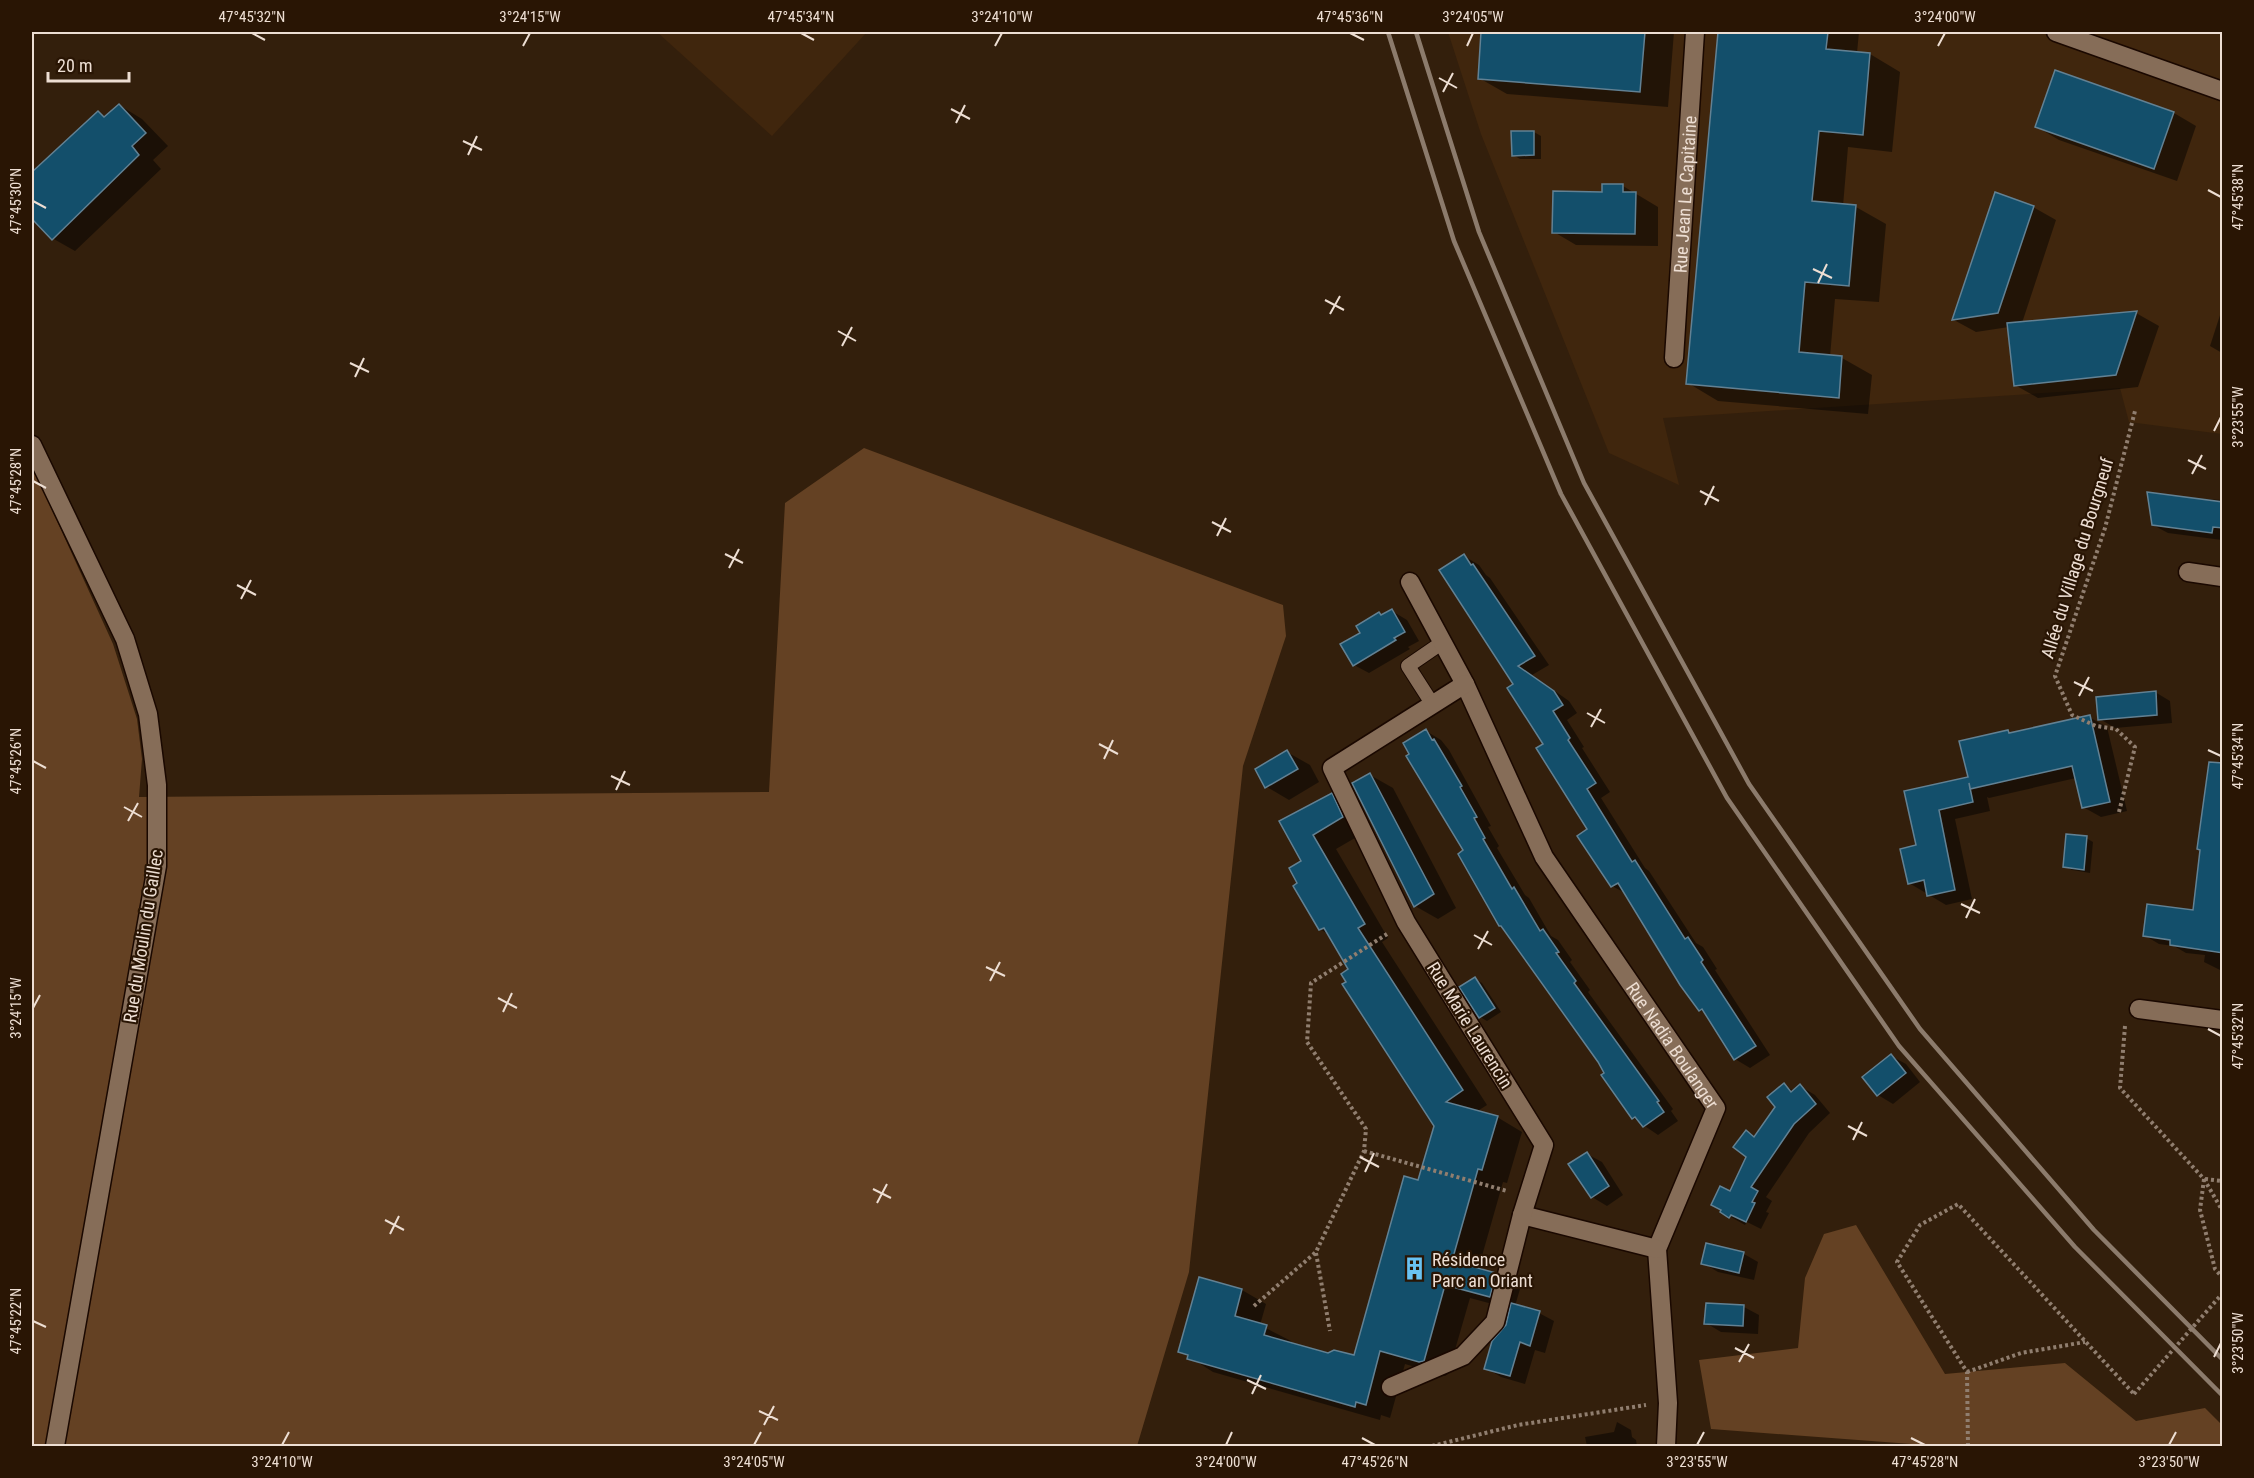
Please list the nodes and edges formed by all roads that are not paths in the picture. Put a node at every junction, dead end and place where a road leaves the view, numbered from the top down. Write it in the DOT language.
graph roads {
  1 [pos="1695,32"];
  2 [pos="2056,32"];
  3 [pos="2223,91"];
  4 [pos="1674,358"];
  5 [pos="32,445"];
  6 [pos="2188,572"];
  7 [pos="2223,577"];
  8 [pos="1410,582"];
  9 [pos="1443,642"];
  10 [pos="1465,684"];
  11 [pos="1432,705"];
  12 [pos="2139,1009"];
  13 [pos="2223,1020"];
  14 [pos="1522,1215"];
  15 [pos="1657,1249"];
  16 [pos="1391,1387"];
  17 [pos="56,1446"];
  18 [pos="1666,1446"];
  1 -- 4 [label="street, Rue Jean Le Capitaine"];
  2 -- 3 [label="street"];
  5 -- 17 [label="street, Rue du Moulin du Gaillec"];
  6 -- 7 [label="street"];
  8 -- 9 [label="street"];
  9 -- 10 [label="street"];
  9 -- 11 [label="lane"];
  10 -- 11 [label="street, Rue Marie Laurencin"];
  10 -- 15 [label="street, Rue Nadia Boulanger"];
  11 -- 14 [label="street, Rue Marie Laurencin"];
  12 -- 13 [label="street"];
  14 -- 15 [label="street"];
  14 -- 16 [label="street, Rue Marie Laurencin"];
  15 -- 18 [label="street, Rue Nadia Boulanger"];
}
